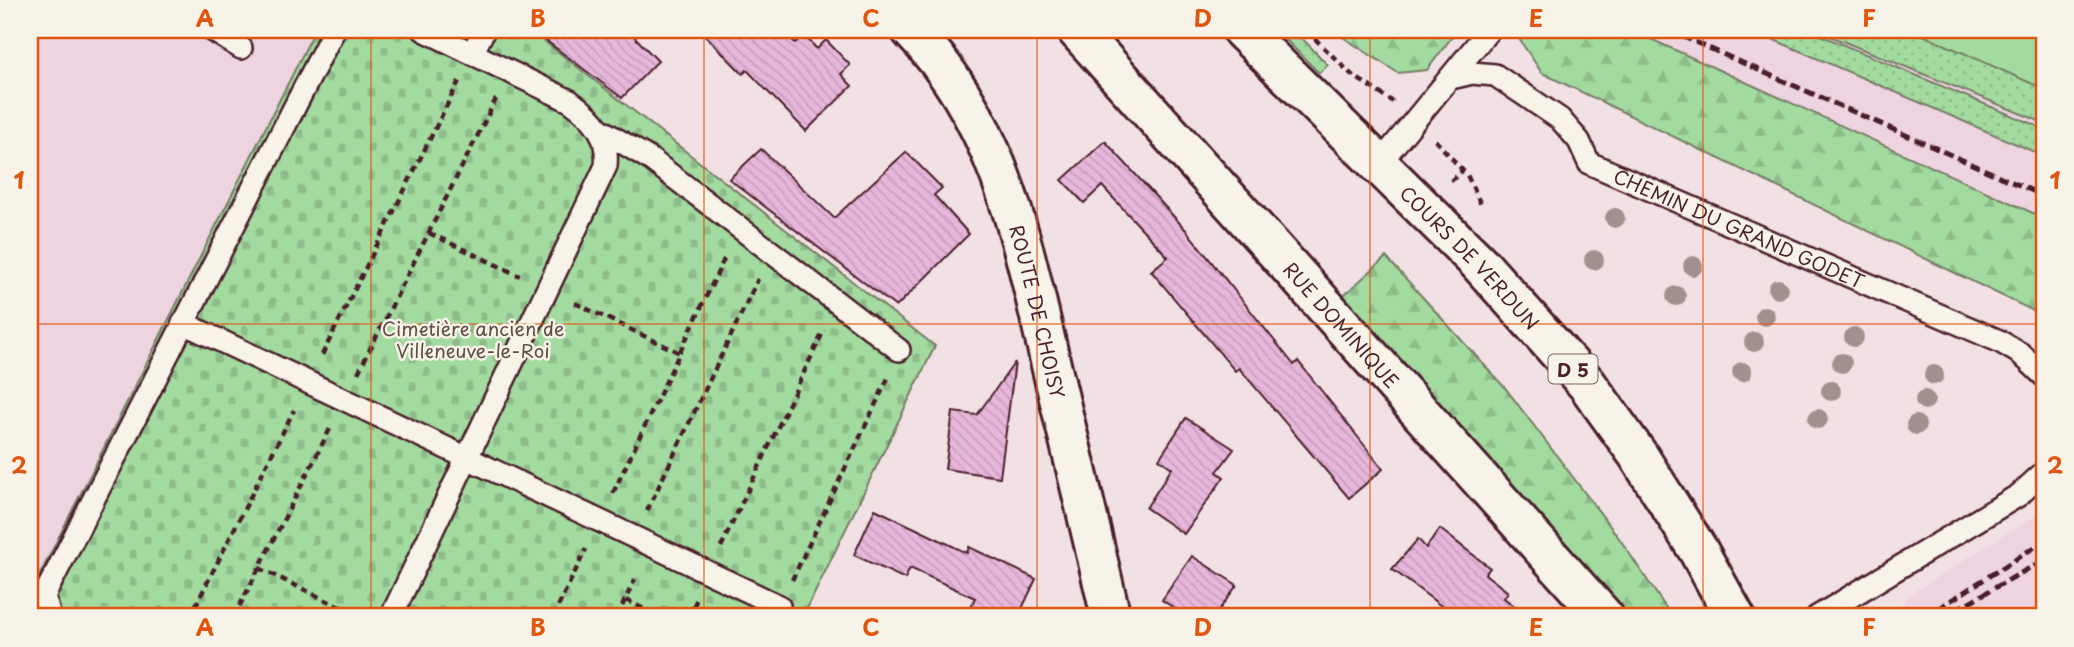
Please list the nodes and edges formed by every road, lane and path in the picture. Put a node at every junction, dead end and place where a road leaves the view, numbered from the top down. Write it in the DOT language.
graph roads {
  1 [pos="212,30"];
  2 [pos="334,30"];
  3 [pos="424,30"];
  4 [pos="484,30"];
  5 [pos="1077,30"];
  6 [pos="1242,30"];
  7 [pos="1307,30"];
  8 [pos="1489,30"];
  9 [pos="922,33"];
  10 [pos="241,48"];
  11 [pos="473,52"];
  12 [pos="511,70"];
  13 [pos="1451,78"];
  14 [pos="1417,119"];
  15 [pos="601,130"];
  16 [pos="1379,164"];
  17 [pos="1463,170"];
  18 [pos="739,228"];
  19 [pos="771,252"];
  20 [pos="837,302"];
  21 [pos="183,323"];
  22 [pos="900,350"];
  23 [pos="2044,376"];
  24 [pos="308,383"];
  25 [pos="345,400"];
  26 [pos="467,458"];
  27 [pos="2044,472"];
  28 [pos="599,521"];
  29 [pos="635,537"];
  30 [pos="259,568"];
  31 [pos="709,573"];
  32 [pos="635,579"];
  33 [pos="626,600"];
  34 [pos="779,606"];
  35 [pos="50,617"];
  36 [pos="191,617"];
  37 [pos="234,617"];
  38 [pos="362,617"];
  39 [pos="391,617"];
  40 [pos="553,617"];
  41 [pos="617,617"];
  42 [pos="660,617"];
  43 [pos="688,617"];
  44 [pos="1111,617"];
  45 [pos="1604,617"];
  46 [pos="1735,617"];
  47 [pos="1817,617"];
  1 -- 10 [label="lane"];
  2 -- 21 [label="lane"];
  3 -- 11 [label="lane"];
  4 -- 11 [label="lane"];
  5 -- 45 [label="street, RUE DOMINIQUE"];
  6 -- 16 [label="street, COURS DE VERDUN / D 5"];
  7 -- 14 [label="path"];
  8 -- 13 [label="lane"];
  9 -- 44 [label="street, ROUTE DE CHOISY"];
  11 -- 12 [label="lane"];
  11 -- 24 [label="path"];
  12 -- 15 [label="lane"];
  12 -- 25 [label="path"];
  13 -- 14 [label="lane"];
  13 -- 23 [label="lane, CHEMIN DU GRAND GODET"];
  14 -- 16 [label="lane"];
  14 -- 17 [label="path"];
  15 -- 18 [label="lane"];
  15 -- 26 [label="lane"];
  16 -- 46 [label="street, COURS DE VERDUN / D 5"];
  18 -- 19 [label="lane"];
  18 -- 28 [label="path"];
  19 -- 20 [label="lane"];
  19 -- 29 [label="path"];
  20 -- 22 [label="lane"];
  20 -- 31 [label="path"];
  21 -- 24 [label="lane"];
  21 -- 35 [label="lane"];
  22 -- 34 [label="path"];
  24 -- 25 [label="lane"];
  24 -- 36 [label="path"];
  25 -- 26 [label="lane"];
  25 -- 30 [label="path"];
  26 -- 28 [label="lane"];
  26 -- 39 [label="lane"];
  27 -- 47 [label="lane"];
  28 -- 29 [label="lane"];
  28 -- 40 [label="path"];
  29 -- 31 [label="lane"];
  30 -- 37 [label="path"];
  30 -- 38 [label="path"];
  31 -- 34 [label="lane"];
  31 -- 43 [label="path"];
  32 -- 33 [label="path"];
  33 -- 41 [label="path"];
  33 -- 42 [label="path"];
}
